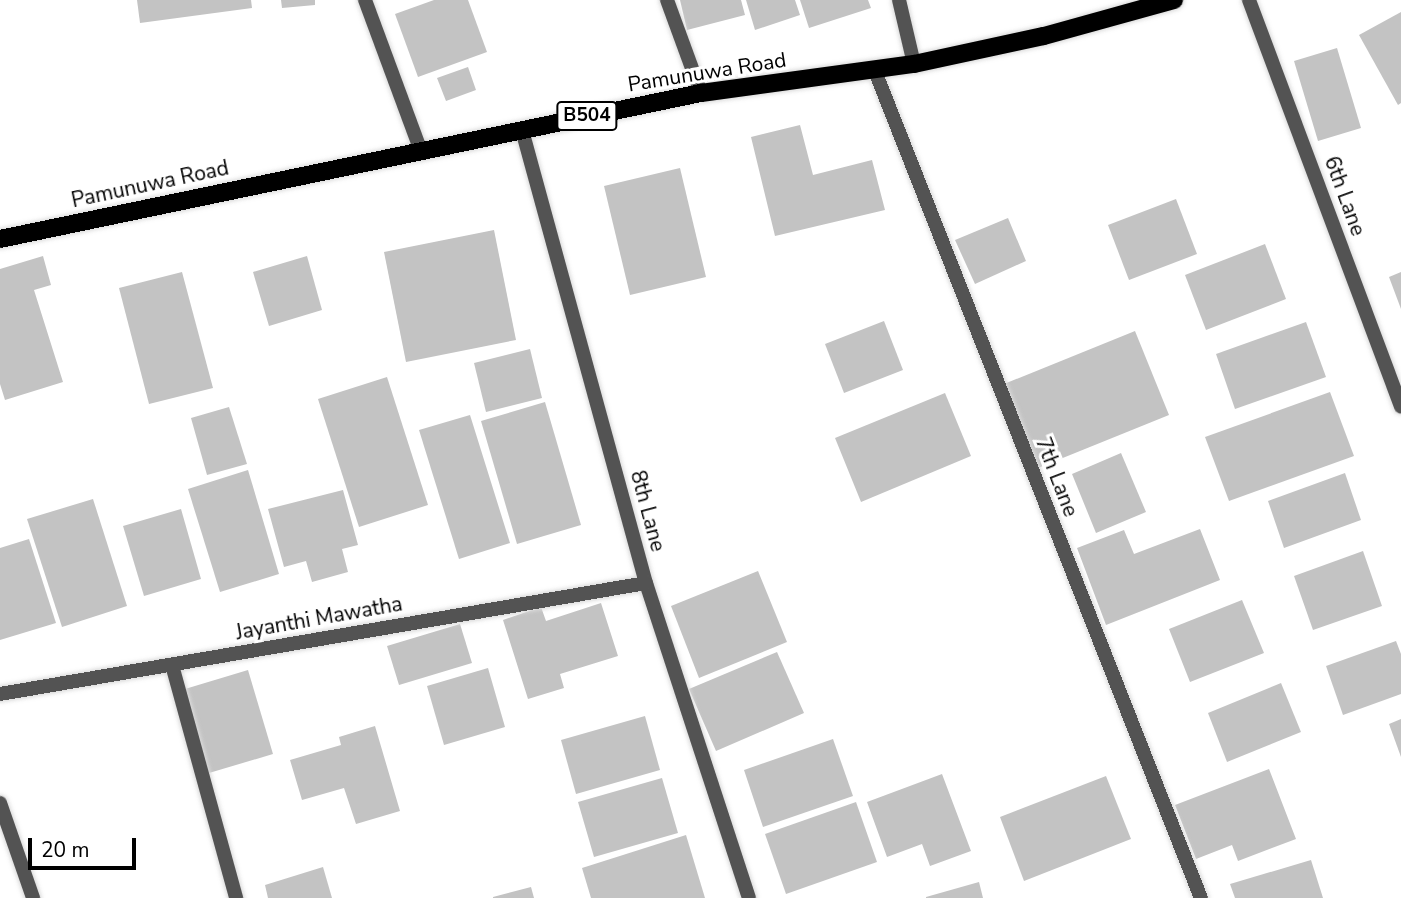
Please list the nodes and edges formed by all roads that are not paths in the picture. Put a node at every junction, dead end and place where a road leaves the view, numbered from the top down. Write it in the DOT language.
graph roads {
  1 [pos="365,0"];
  2 [pos="667,0"];
  3 [pos="899,0"];
  4 [pos="1174,0"];
  5 [pos="1249,0"];
  6 [pos="914,64"];
  7 [pos="875,71"];
  8 [pos="701,93"];
  9 [pos="522,130"];
  10 [pos="421,149"];
  11 [pos="0,239"];
  12 [pos="1401,407"];
  13 [pos="646,583"];
  14 [pos="172,665"];
  15 [pos="0,694"];
  16 [pos="0,803"];
  17 [pos="33,898"];
  18 [pos="236,898"];
  19 [pos="750,898"];
  20 [pos="1201,898"];
  1 -- 10 [label="street"];
  2 -- 8 [label="street"];
  3 -- 6 [label="street"];
  4 -- 6 [label="main road, Pamunuwa Road / B504"];
  5 -- 12 [label="street, 6th Lane"];
  6 -- 7 [label="main road, Pamunuwa Road / B504"];
  7 -- 8 [label="main road, Pamunuwa Road / B504"];
  7 -- 20 [label="street, 7th Lane"];
  8 -- 9 [label="main road, Pamunuwa Road / B504"];
  9 -- 10 [label="main road, Pamunuwa Road / B504"];
  9 -- 13 [label="street, 8th Lane"];
  10 -- 11 [label="main road, Pamunuwa Road / B504"];
  13 -- 14 [label="street, Jayanthi Mawatha"];
  13 -- 19 [label="street, 8th Lane"];
  14 -- 15 [label="street, Jayanthi Mawatha"];
  14 -- 18 [label="street"];
  16 -- 17 [label="street"];
}
